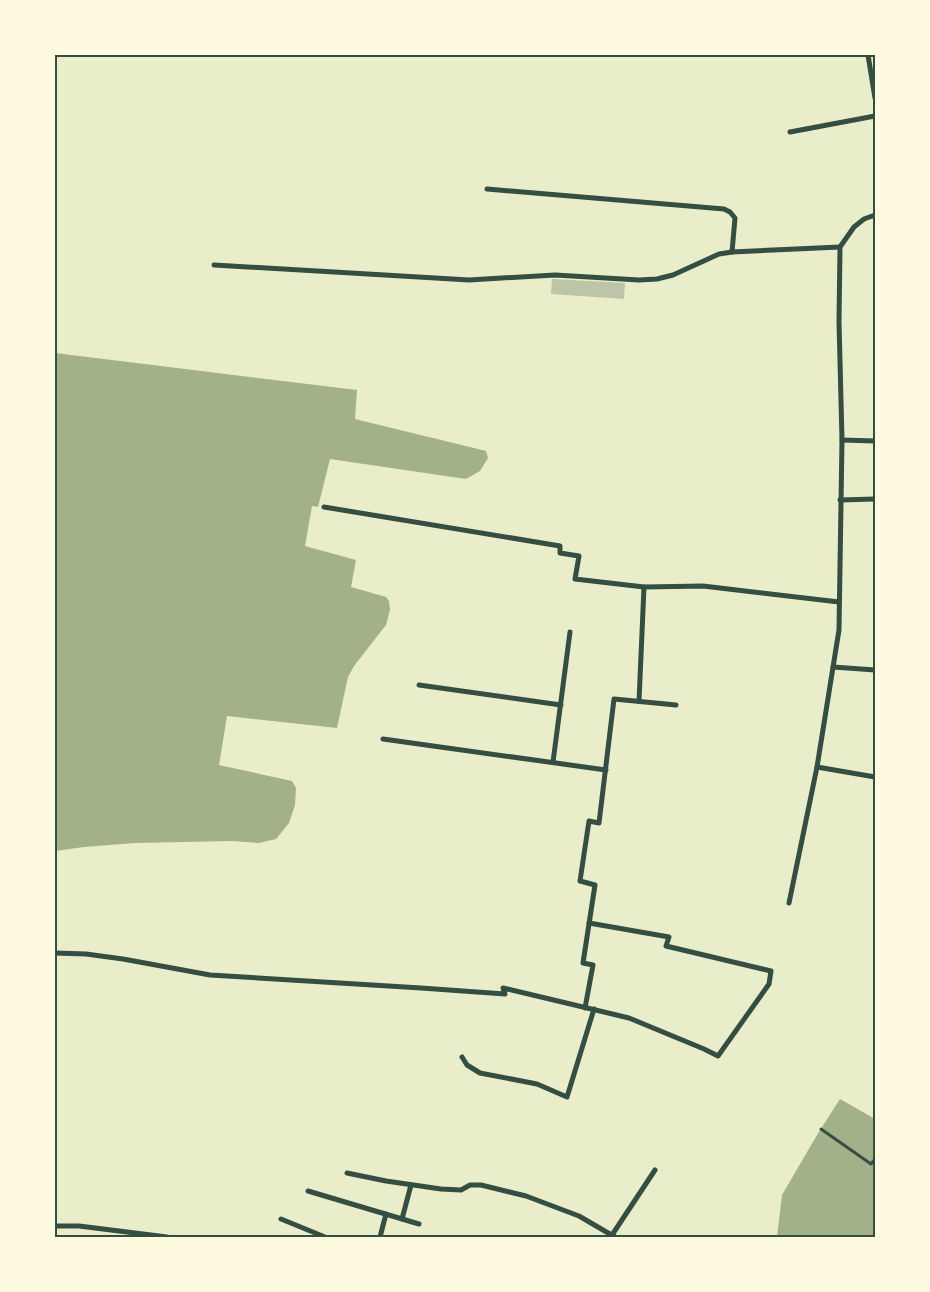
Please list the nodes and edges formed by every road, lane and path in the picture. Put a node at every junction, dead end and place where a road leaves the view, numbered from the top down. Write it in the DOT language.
graph roads {
  1 [pos="868,55"];
  2 [pos="875,98"];
  3 [pos="875,116"];
  4 [pos="790,132"];
  5 [pos="487,189"];
  6 [pos="875,215"];
  7 [pos="840,248"];
  8 [pos="732,252"];
  9 [pos="214,265"];
  10 [pos="842,440"];
  11 [pos="875,441"];
  12 [pos="875,499"];
  13 [pos="840,500"];
  14 [pos="324,507"];
  15 [pos="644,587"];
  16 [pos="839,602"];
  17 [pos="570,632"];
  18 [pos="833,667"];
  19 [pos="875,670"];
  20 [pos="419,684"];
  21 [pos="640,701"];
  22 [pos="676,704"];
  23 [pos="560,705"];
  24 [pos="383,739"];
  25 [pos="553,762"];
  26 [pos="817,767"];
  27 [pos="606,770"];
  28 [pos="875,777"];
  29 [pos="789,903"];
  30 [pos="589,923"];
  31 [pos="55,953"];
  32 [pos="585,1008"];
  33 [pos="594,1009"];
  34 [pos="462,1058"];
  35 [pos="821,1129"];
  36 [pos="875,1159"];
  37 [pos="655,1170"];
  38 [pos="347,1173"];
  39 [pos="411,1185"];
  40 [pos="308,1191"];
  41 [pos="386,1214"];
  42 [pos="281,1219"];
  43 [pos="402,1219"];
  44 [pos="419,1224"];
  45 [pos="55,1226"];
  46 [pos="614,1236"];
  47 [pos="167,1237"];
  48 [pos="326,1237"];
  49 [pos="380,1237"];
  1 -- 2 [label="street"];
  3 -- 4 [label="street"];
  5 -- 8 [label="street"];
  6 -- 7 [label="street"];
  7 -- 8 [label="street"];
  7 -- 10 [label="street"];
  8 -- 9 [label="street"];
  10 -- 11 [label="street"];
  10 -- 13 [label="street"];
  12 -- 13 [label="street"];
  13 -- 16 [label="street"];
  14 -- 15 [label="street"];
  15 -- 16 [label="street"];
  15 -- 21 [label="street"];
  16 -- 18 [label="street"];
  17 -- 23 [label="street"];
  18 -- 19 [label="street"];
  18 -- 26 [label="street"];
  20 -- 23 [label="street"];
  21 -- 22 [label="street"];
  21 -- 27 [label="street"];
  23 -- 25 [label="street"];
  24 -- 25 [label="street"];
  25 -- 27 [label="street"];
  26 -- 28 [label="street"];
  26 -- 29 [label="street"];
  27 -- 30 [label="street"];
  30 -- 32 [label="street"];
  30 -- 33 [label="street"];
  31 -- 32 [label="street"];
  32 -- 33 [label="street"];
  33 -- 34 [label="street"];
  35 -- 36 [label="path"];
  37 -- 46 [label="street"];
  38 -- 39 [label="street"];
  39 -- 43 [label="street"];
  39 -- 46 [label="street"];
  40 -- 41 [label="street"];
  41 -- 43 [label="street"];
  41 -- 49 [label="street"];
  42 -- 48 [label="street"];
  43 -- 44 [label="street"];
  45 -- 47 [label="street"];
}
